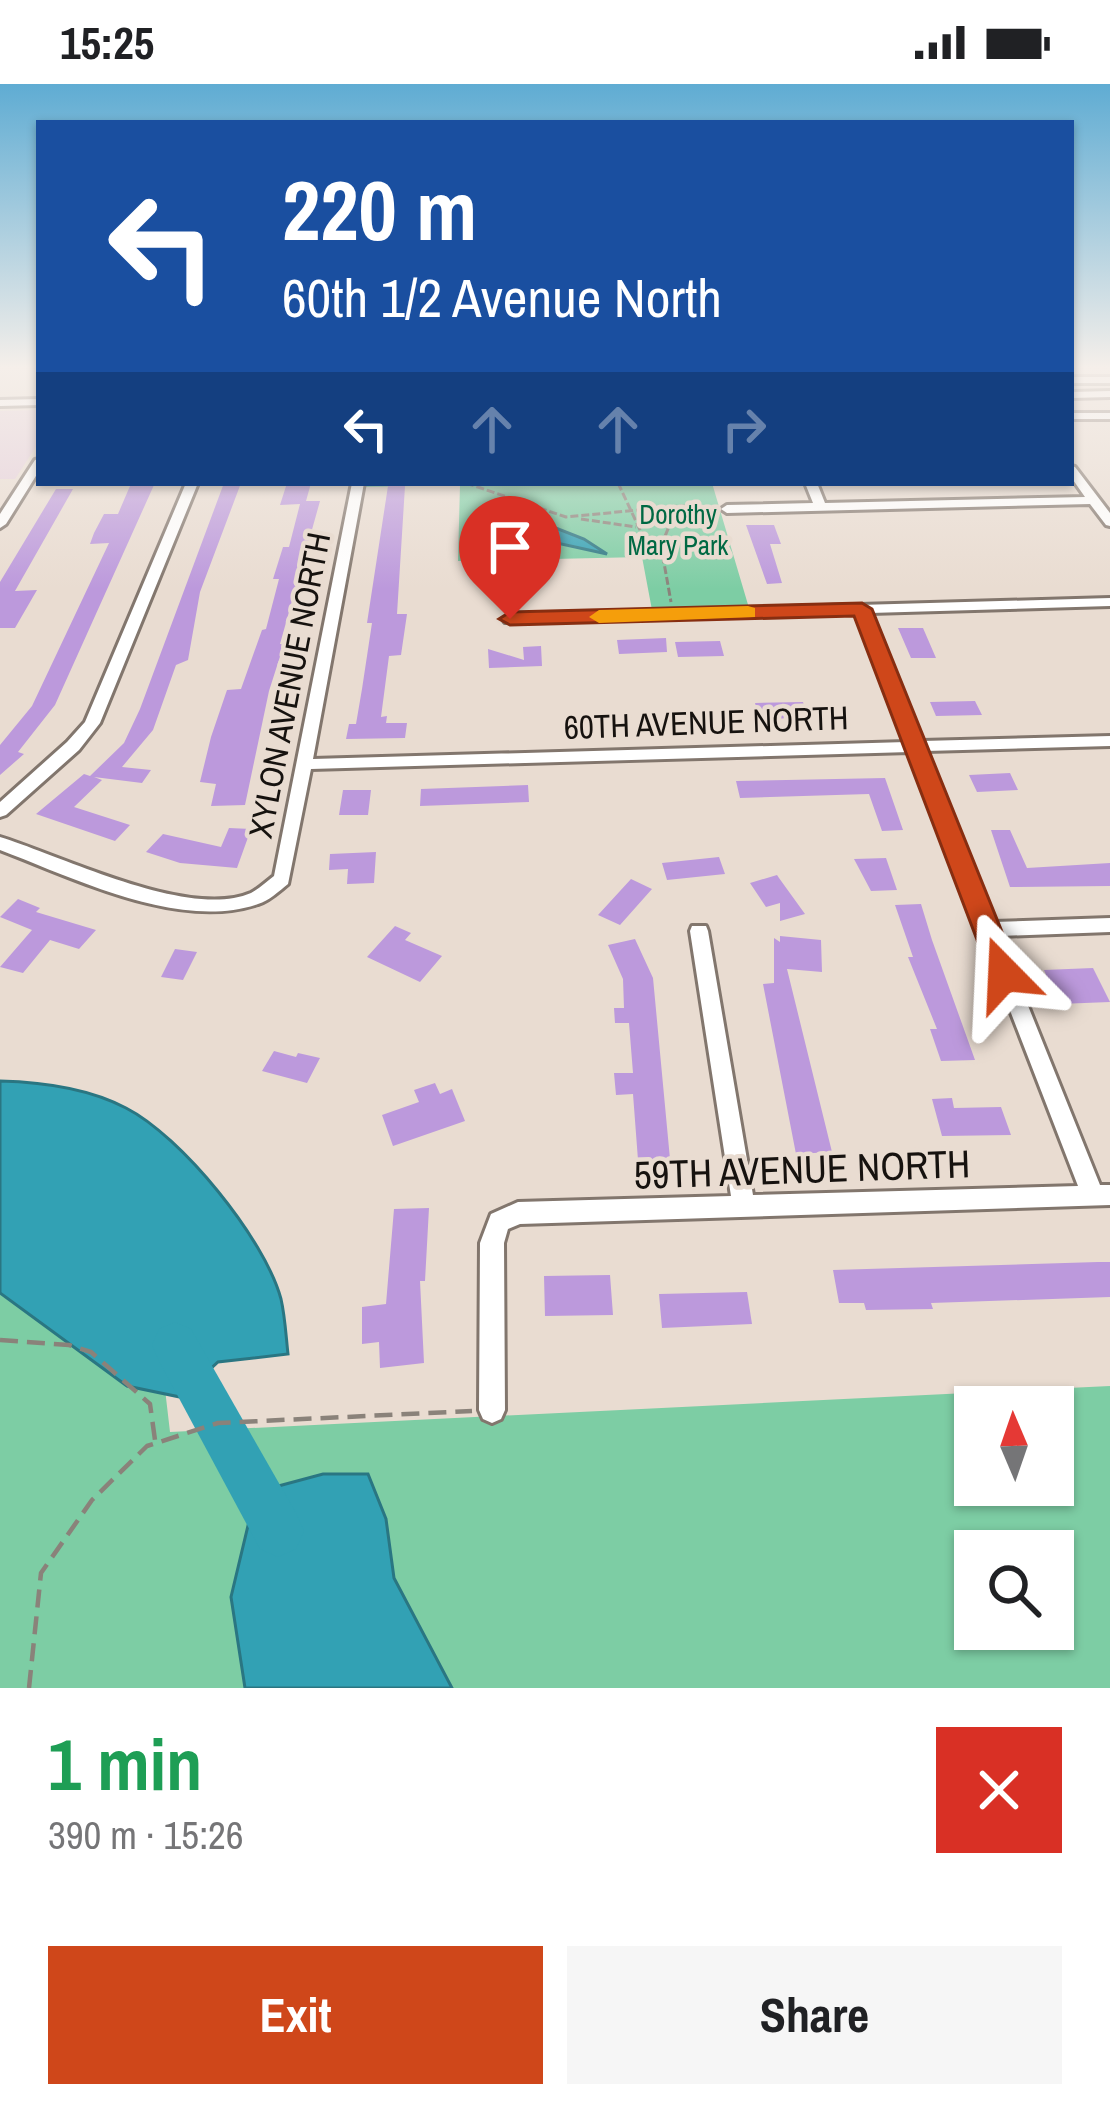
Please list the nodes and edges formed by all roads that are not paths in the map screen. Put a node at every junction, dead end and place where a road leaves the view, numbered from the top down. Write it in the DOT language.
graph roads {
  1 [pos="36,471"];
  2 [pos="1074,473"];
  3 [pos="191,486"];
  4 [pos="357,486"];
  5 [pos="812,486"];
  6 [pos="1094,500"];
  7 [pos="820,507"];
  8 [pos="727,509"];
  9 [pos="1110,522"];
  10 [pos="0,524"];
  11 [pos="1110,602"];
  12 [pos="862,609"];
  13 [pos="510,619"];
  14 [pos="1110,740"];
  15 [pos="915,746"];
  16 [pos="304,764"];
  17 [pos="0,811"];
  18 [pos="0,843"];
  19 [pos="1110,926"];
  20 [pos="987,929"];
  21 [pos="699,931"];
  22 [pos="1101,1195"];
  23 [pos="744,1208"];
  24 [pos="492,1410"];
  1 -- 10 [label="street"];
  2 -- 6 [label="street"];
  3 -- 17 [label="street"];
  4 -- 16 [label="street, XYLON AVENUE NORTH"];
  5 -- 7 [label="street"];
  6 -- 7 [label="street"];
  6 -- 9 [label="street"];
  7 -- 8 [label="street"];
  11 -- 12 [label="street"];
  12 -- 13 [label="street"];
  12 -- 15 [label="street"];
  14 -- 15 [label="street, 60TH AVENUE NORTH"];
  15 -- 16 [label="street, 60TH AVENUE NORTH"];
  15 -- 20 [label="street"];
  16 -- 18 [label="street, XYLON AVENUE NORTH"];
  19 -- 20 [label="street"];
  20 -- 22 [label="street"];
  21 -- 23 [label="street"];
  22 -- 23 [label="street, 59TH AVENUE NORTH"];
  23 -- 24 [label="street, 59TH AVENUE NORTH"];
}
